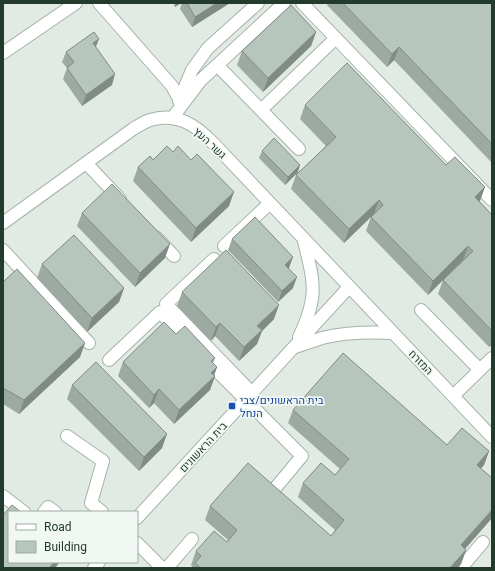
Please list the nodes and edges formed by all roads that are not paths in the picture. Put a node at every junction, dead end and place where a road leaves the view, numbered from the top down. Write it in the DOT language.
graph roads {
  1 [pos="76,3"];
  2 [pos="99,3"];
  3 [pos="258,3"];
  4 [pos="284,3"];
  5 [pos="302,3"];
  6 [pos="336,38"];
  7 [pos="3,53"];
  8 [pos="218,65"];
  9 [pos="181,102"];
  10 [pos="261,110"];
  11 [pos="173,117"];
  12 [pos="299,149"];
  13 [pos="86,163"];
  14 [pos="492,200"];
  15 [pos="270,203"];
  16 [pos="128,207"];
  17 [pos="3,223"];
  18 [pos="148,229"];
  19 [pos="304,240"];
  20 [pos="224,246"];
  21 [pos="3,250"];
  22 [pos="174,256"];
  23 [pos="214,259"];
  24 [pos="349,287"];
  25 [pos="421,310"];
  26 [pos="393,333"];
  27 [pos="89,343"];
  28 [pos="294,348"];
  29 [pos="492,358"];
  30 [pos="109,360"];
  31 [pos="480,370"];
  32 [pos="453,396"];
  33 [pos="249,397"];
  34 [pos="491,434"];
  35 [pos="67,436"];
  36 [pos="272,492"];
  37 [pos="3,496"];
  38 [pos="90,503"];
  39 [pos="23,511"];
  40 [pos="45,511"];
  41 [pos="54,511"];
  42 [pos="101,511"];
  43 [pos="138,517"];
  44 [pos="192,539"];
  45 [pos="483,542"];
  46 [pos="138,544"];
  47 [pos="162,568"];
  48 [pos="167,568"];
  49 [pos="461,568"];
  1 -- 7 [label="street"];
  2 -- 9 [label="street"];
  3 -- 9 [label="street"];
  4 -- 8 [label="street"];
  5 -- 6 [label="street"];
  6 -- 10 [label="street"];
  6 -- 14 [label="street"];
  8 -- 9 [label="street"];
  8 -- 10 [label="street"];
  9 -- 11 [label="street"];
  10 -- 12 [label="street"];
  11 -- 13 [label="street"];
  11 -- 15 [label="street, גשר העץ"];
  13 -- 16 [label="street"];
  13 -- 17 [label="street"];
  15 -- 19 [label="street, גשר העץ"];
  15 -- 20 [label="street"];
  18 -- 22 [label="street"];
  19 -- 24 [label="street, גשר העץ"];
  19 -- 28 [label="street"];
  21 -- 27 [label="street"];
  23 -- 33 [label="street"];
  24 -- 26 [label="street, המזרח"];
  24 -- 28 [label="street, בית הראשונים"];
  25 -- 31 [label="street"];
  26 -- 28 [label="street"];
  26 -- 32 [label="street, המזרח"];
  28 -- 33 [label="street, בית הראשונים"];
  29 -- 31 [label="street"];
  30 -- 33 [label="street"];
  31 -- 32 [label="street"];
  32 -- 34 [label="street, המזרח"];
  33 -- 36 [label="street"];
  33 -- 43 [label="street, בית הראשונים"];
  35 -- 38 [label="street"];
  37 -- 39 [label="street"];
  38 -- 42 [label="street"];
  40 -- 41 [label="street"];
  44 -- 48 [label="street"];
  45 -- 49 [label="street"];
  46 -- 47 [label="street"];
}
